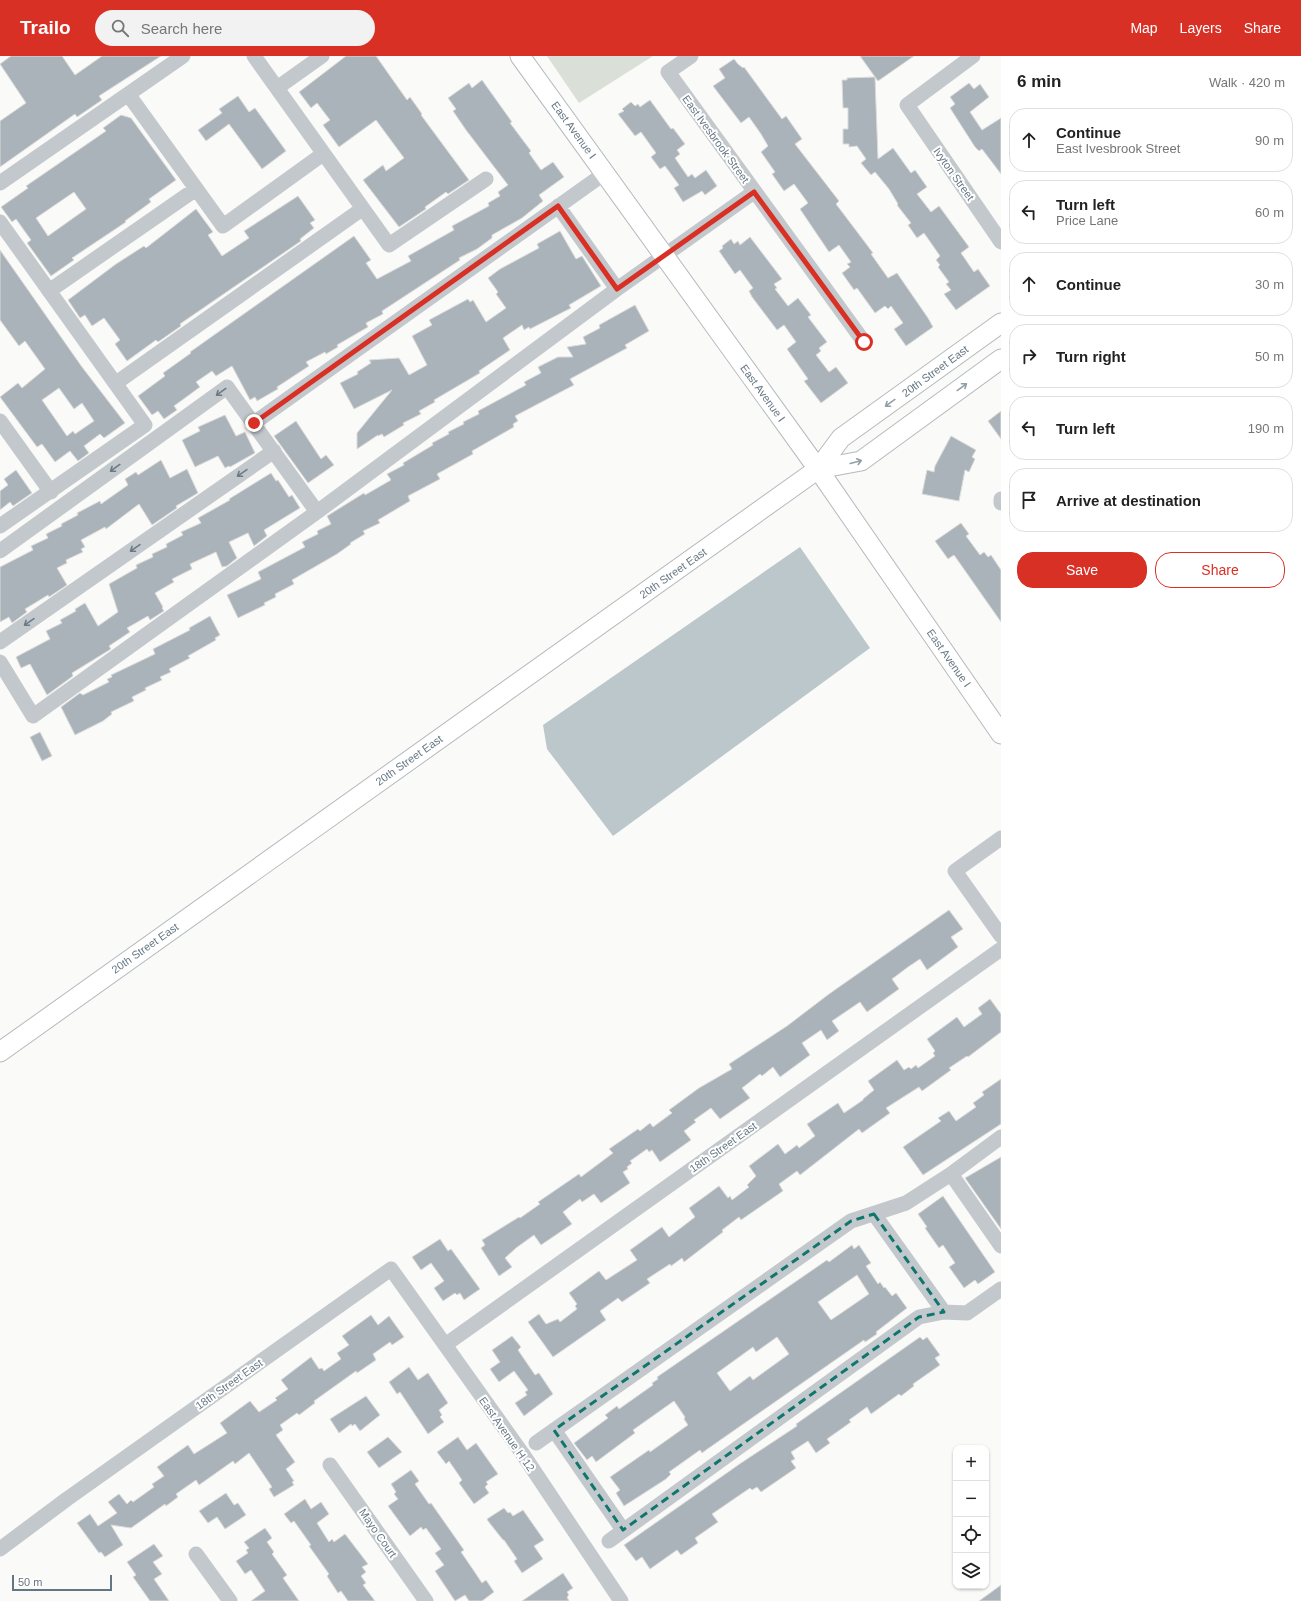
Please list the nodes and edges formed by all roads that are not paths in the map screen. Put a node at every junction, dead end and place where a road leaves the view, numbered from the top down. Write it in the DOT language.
graph roads {
  1 [pos="183,56"];
  2 [pos="254,56"];
  3 [pos="322,56"];
  4 [pos="520,56"];
  5 [pos="691,56"];
  6 [pos="973,56"];
  7 [pos="277,88"];
  8 [pos="128,94"];
  9 [pos="323,154"];
  10 [pos="605,173"];
  11 [pos="486,179"];
  12 [pos="0,183"];
  13 [pos="196,189"];
  14 [pos="754,192"];
  15 [pos="558,206"];
  16 [pos="362,209"];
  17 [pos="0,222"];
  18 [pos="1001,242"];
  19 [pos="664,256"];
  20 [pos="617,289"];
  21 [pos="49,291"];
  22 [pos="1001,323"];
  23 [pos="864,342"];
  24 [pos="1001,359"];
  25 [pos="116,383"];
  26 [pos="0,421"];
  27 [pos="254,423"];
  28 [pos="274,451"];
  29 [pos="818,469"];
  30 [pos="51,492"];
  31 [pos="1001,499"];
  32 [pos="1001,503"];
  33 [pos="317,512"];
  34 [pos="0,526"];
  35 [pos="0,551"];
  36 [pos="0,642"];
  37 [pos="0,662"];
  38 [pos="1001,734"];
  39 [pos="1001,838"];
  40 [pos="1001,936"];
  41 [pos="1001,949"];
  42 [pos="0,1052"];
  43 [pos="1001,1138"];
  44 [pos="950,1174"];
  45 [pos="874,1214"];
  46 [pos="1001,1246"];
  47 [pos="391,1269"];
  48 [pos="1001,1288"];
  49 [pos="944,1312"];
  50 [pos="445,1345"];
  51 [pos="554,1430"];
  52 [pos="536,1443"];
  53 [pos="330,1466"];
  54 [pos="623,1530"];
  55 [pos="609,1541"];
  56 [pos="0,1549"];
  57 [pos="196,1554"];
  58 [pos="230,1601"];
  59 [pos="426,1601"];
  60 [pos="621,1601"];
  1 -- 8 [label="street"];
  2 -- 7 [label="street"];
  3 -- 7 [label="street"];
  4 -- 10 [label="main road, East Avenue I"];
  5 -- 14 [label="street, East Ivesbrook Street"];
  6 -- 18 [label="street, Ivyton Street"];
  7 -- 9 [label="street"];
  8 -- 12 [label="street"];
  8 -- 13 [label="street"];
  9 -- 13 [label="street"];
  9 -- 16 [label="street"];
  10 -- 15 [label="street"];
  10 -- 19 [label="main road, East Avenue I"];
  11 -- 16 [label="street"];
  13 -- 21 [label="street"];
  14 -- 19 [label="street"];
  14 -- 23 [label="street, East Ivesbrook Street"];
  15 -- 20 [label="street"];
  15 -- 27 [label="street"];
  16 -- 25 [label="street"];
  17 -- 21 [label="street"];
  19 -- 20 [label="street"];
  19 -- 29 [label="main road, East Avenue I"];
  20 -- 33 [label="street"];
  21 -- 25 [label="street"];
  22 -- 29 [label="main road, 20th Street East, one-way"];
  29 -- 24 [label="main road, 20th Street East, one-way"];
  25 -- 30 [label="street"];
  26 -- 30 [label="street"];
  27 -- 28 [label="street"];
  27 -- 35 [label="street, one-way"];
  28 -- 33 [label="street"];
  28 -- 36 [label="street, one-way"];
  29 -- 38 [label="main road, East Avenue I"];
  29 -- 42 [label="main road, 20th Street East"];
  30 -- 34 [label="street"];
  31 -- 32 [label="street"];
  33 -- 37 [label="street"];
  39 -- 40 [label="street"];
  41 -- 50 [label="street, 18th Street East"];
  43 -- 44 [label="street"];
  44 -- 45 [label="street"];
  44 -- 46 [label="street"];
  45 -- 49 [label="street"];
  45 -- 51 [label="street"];
  47 -- 50 [label="street, East Avenue H 12"];
  47 -- 56 [label="street, 18th Street East"];
  48 -- 49 [label="street"];
  49 -- 54 [label="street"];
  50 -- 60 [label="street, East Avenue H 12"];
  51 -- 52 [label="street"];
  51 -- 54 [label="street"];
  53 -- 59 [label="street, Mayo Court"];
  54 -- 55 [label="street"];
  57 -- 58 [label="street"];
}
